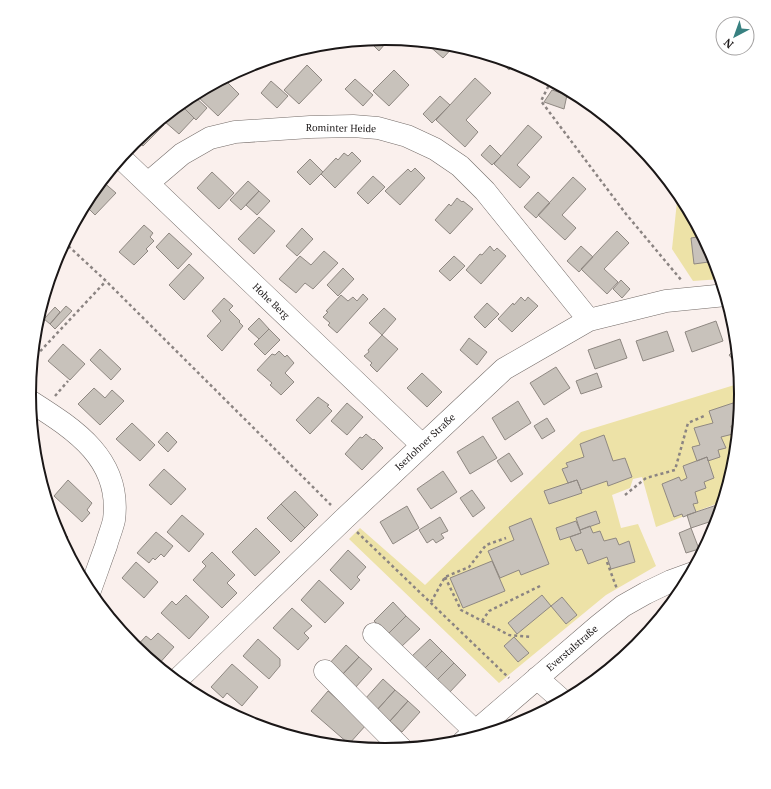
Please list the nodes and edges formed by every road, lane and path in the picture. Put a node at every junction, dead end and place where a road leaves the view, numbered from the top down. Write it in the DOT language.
graph roads {
  1 [pos="549,86"];
  2 [pos="125,162"];
  3 [pos="148,183"];
  4 [pos="69,247"];
  5 [pos="674,270"];
  6 [pos="106,281"];
  7 [pos="720,296"];
  8 [pos="589,320"];
  9 [pos="39,353"];
  10 [pos="36,405"];
  11 [pos="704,416"];
  12 [pos="422,445"];
  13 [pos="625,495"];
  14 [pos="344,519"];
  15 [pos="506,538"];
  16 [pos="607,562"];
  17 [pos="684,576"];
  18 [pos="445,577"];
  19 [pos="92,584"];
  20 [pos="540,586"];
  21 [pos="431,602"];
  22 [pos="623,606"];
  23 [pos="482,621"];
  24 [pos="374,634"];
  25 [pos="531,637"];
  26 [pos="325,671"];
  27 [pos="180,677"];
  28 [pos="530,684"];
  29 [pos="557,698"];
  30 [pos="473,733"];
  31 [pos="467,734"];
  32 [pos="397,744"];
  1 -- 5 [label="path"];
  2 -- 3 [label="street, Hohe Berg"];
  3 -- 8 [label="street, Rominter Heide"];
  3 -- 12 [label="street, Hohe Berg"];
  4 -- 6 [label="path"];
  6 -- 9 [label="path"];
  6 -- 14 [label="path"];
  7 -- 8 [label="street, Iserlohner Straße"];
  8 -- 12 [label="street, Iserlohner Straße"];
  10 -- 19 [label="street"];
  11 -- 13 [label="path"];
  12 -- 14 [label="street, Iserlohner Straße"];
  14 -- 21 [label="path"];
  14 -- 27 [label="street, Iserlohner Straße"];
  15 -- 18 [label="path"];
  16 -- 22 [label="path"];
  17 -- 22 [label="street, Everstalstraße"];
  18 -- 21 [label="path"];
  18 -- 23 [label="path"];
  20 -- 23 [label="path"];
  21 -- 28 [label="path"];
  22 -- 28 [label="street, Everstalstraße"];
  23 -- 25 [label="path"];
  24 -- 31 [label="street"];
  26 -- 32 [label="street"];
  28 -- 29 [label="street"];
  28 -- 30 [label="street, Everstalstraße"];
}
